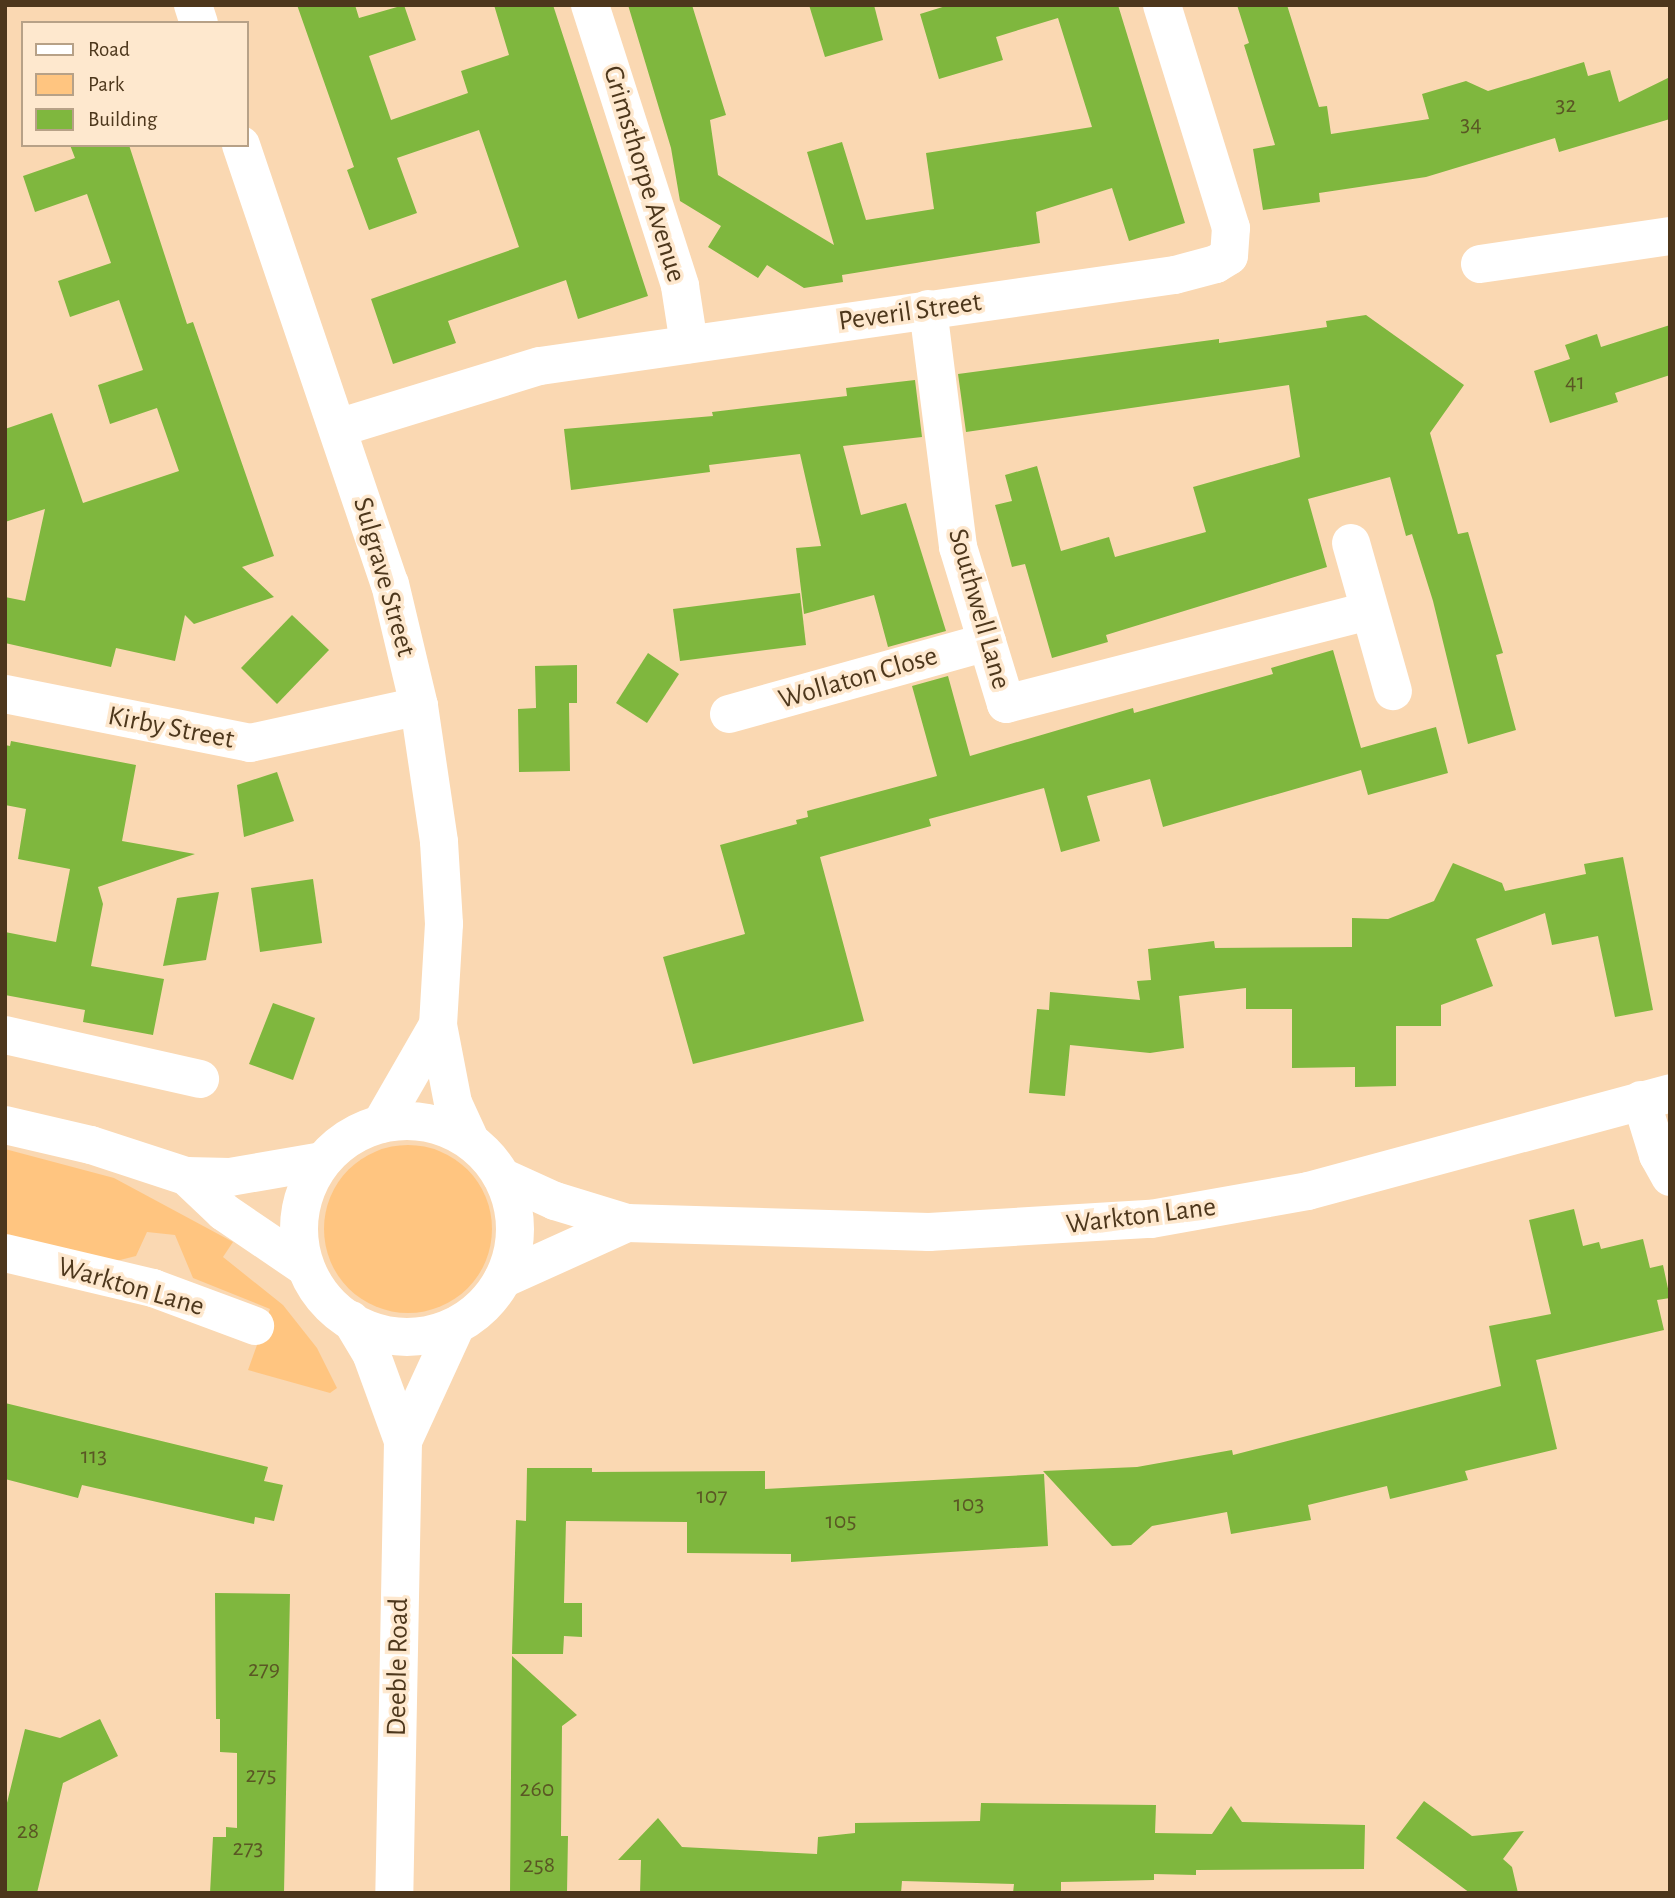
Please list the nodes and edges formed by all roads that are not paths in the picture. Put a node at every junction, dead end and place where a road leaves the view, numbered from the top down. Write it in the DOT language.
graph roads {
  1 [pos="590,5"];
  2 [pos="1162,5"];
  3 [pos="242,147"];
  4 [pos="1670,236"];
  5 [pos="1480,264"];
  6 [pos="928,309"];
  7 [pos="689,344"];
  8 [pos="338,428"];
  9 [pos="1350,543"];
  10 [pos="1369,611"];
  11 [pos="987,642"];
  12 [pos="1393,691"];
  13 [pos="5,694"];
  14 [pos="419,706"];
  15 [pos="729,714"];
  16 [pos="439,1025"];
  17 [pos="5,1035"];
  18 [pos="200,1079"];
  19 [pos="1655,1096"];
  20 [pos="381,1124"];
  21 [pos="5,1125"];
  22 [pos="470,1140"];
  23 [pos="323,1161"];
  24 [pos="187,1176"];
  25 [pos="502,1177"];
  26 [pos="1670,1177"];
  27 [pos="627,1223"];
  28 [pos="5,1253"];
  29 [pos="305,1267"];
  30 [pos="503,1279"];
  31 [pos="351,1320"];
  32 [pos="255,1326"];
  33 [pos="456,1326"];
  34 [pos="403,1441"];
  35 [pos="394,1893"];
  1 -- 7 [label="street, Grimsthorpe Avenue"];
  2 -- 6 [label="street, Peveril Street"];
  3 -- 8 [label="street, Sulgrave Street"];
  4 -- 5 [label="street"];
  6 -- 7 [label="street, Peveril Street"];
  6 -- 11 [label="street, Southwell Lane"];
  7 -- 8 [label="street, Peveril Street"];
  8 -- 14 [label="street, Sulgrave Street"];
  9 -- 10 [label="street"];
  10 -- 11 [label="street, Southwell Lane"];
  10 -- 12 [label="street"];
  11 -- 15 [label="street, Wollaton Close"];
  13 -- 14 [label="street, Kirby Street"];
  14 -- 16 [label="street, Sulgrave Street"];
  16 -- 20 [label="street, Sulgrave Street"];
  16 -- 22 [label="street, Sulgrave Street"];
  17 -- 18 [label="street"];
  19 -- 26 [label="street, Warkton Lane"];
  19 -- 27 [label="street, Warkton Lane"];
  20 -- 22 [label="street"];
  20 -- 23 [label="street"];
  21 -- 24 [label="street"];
  22 -- 25 [label="street"];
  23 -- 24 [label="street"];
  23 -- 29 [label="street"];
  24 -- 29 [label="street"];
  25 -- 27 [label="street, Warkton Lane"];
  25 -- 30 [label="street"];
  27 -- 30 [label="street, Warkton Lane"];
  28 -- 32 [label="street, Warkton Lane"];
  29 -- 31 [label="street"];
  30 -- 33 [label="street"];
  31 -- 33 [label="street"];
  31 -- 34 [label="street, Deeble Road"];
  33 -- 34 [label="street, Deeble Road"];
  34 -- 35 [label="street, Deeble Road"];
}
